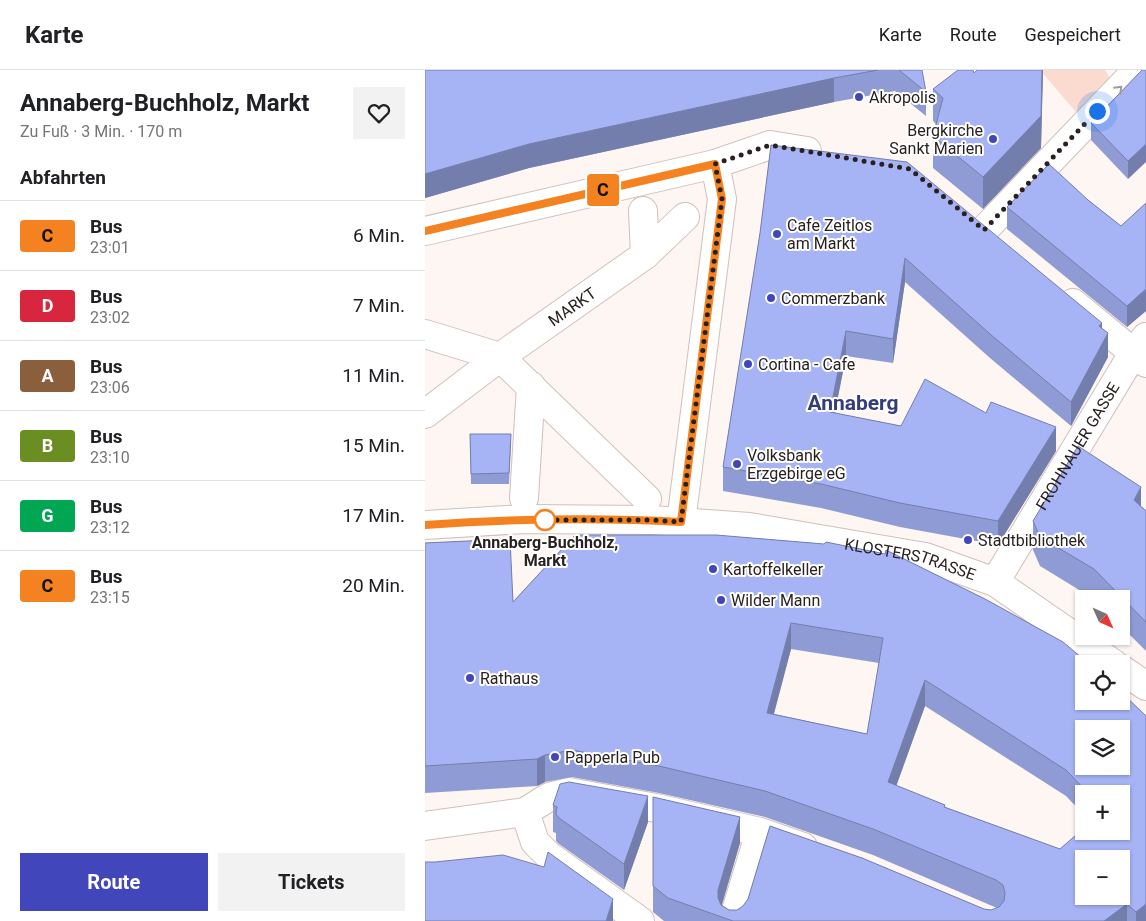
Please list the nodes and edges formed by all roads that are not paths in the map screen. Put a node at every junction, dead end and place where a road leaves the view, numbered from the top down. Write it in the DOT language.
graph roads {
  1 [pos="1137,70"];
  2 [pos="836,156"];
  3 [pos="715,164"];
  4 [pos="643,211"];
  5 [pos="962,212"];
  6 [pos="685,217"];
  7 [pos="984,230"];
  8 [pos="425,231"];
  9 [pos="1006,248"];
  10 [pos="645,255"];
  11 [pos="1051,285"];
  12 [pos="425,334"];
  13 [pos="1142,351"];
  14 [pos="500,357"];
  15 [pos="531,386"];
  16 [pos="425,414"];
  17 [pos="524,498"];
  18 [pos="647,500"];
  19 [pos="681,522"];
  20 [pos="425,525"];
  21 [pos="995,582"];
  22 [pos="1101,655"];
  23 [pos="1130,675"];
  24 [pos="1146,686"];
  25 [pos="525,812"];
  26 [pos="425,826"];
  27 [pos="760,832"];
  28 [pos="823,854"];
  29 [pos="640,921"];
  30 [pos="733,921"];
  7 -- 1 [label="street, one-way"];
  2 -- 3 [label="street"];
  3 -- 8 [label="street"];
  3 -- 19 [label="street"];
  4 -- 10 [label="street"];
  5 -- 7 [label="street"];
  6 -- 10 [label="street, MARKT"];
  7 -- 9 [label="street"];
  10 -- 14 [label="street, MARKT"];
  11 -- 13 [label="street"];
  12 -- 14 [label="street"];
  13 -- 21 [label="street, FROHNAUER GASSE"];
  14 -- 15 [label="street"];
  14 -- 16 [label="street, MARKT"];
  15 -- 17 [label="street"];
  15 -- 18 [label="street"];
  19 -- 20 [label="street"];
  19 -- 21 [label="street, KLOSTERSTRASSE"];
  21 -- 22 [label="street, KLOSTERSTRASSE"];
  23 -- 24 [label="street"];
  25 -- 26 [label="street"];
  25 -- 27 [label="street"];
  25 -- 29 [label="street"];
  27 -- 28 [label="street"];
  27 -- 30 [label="street"];
}
